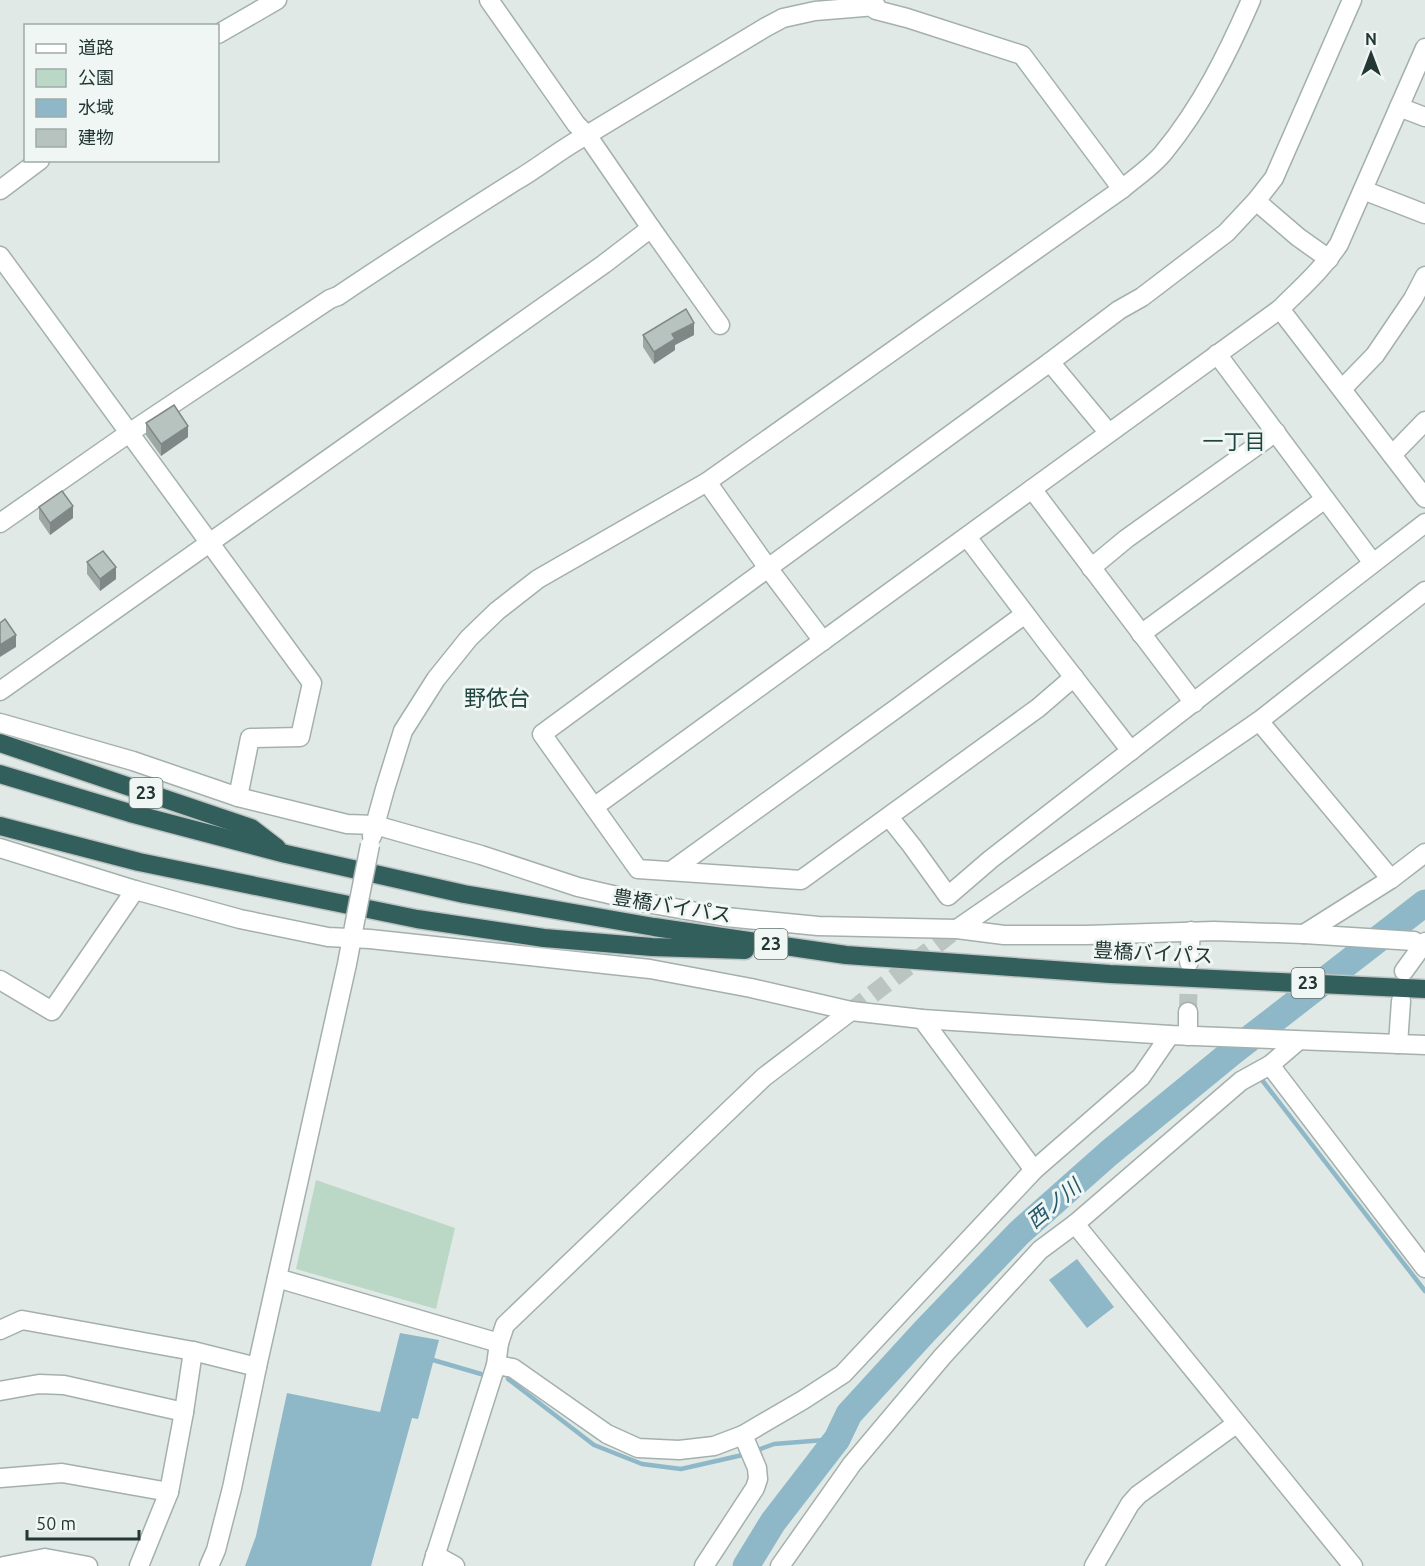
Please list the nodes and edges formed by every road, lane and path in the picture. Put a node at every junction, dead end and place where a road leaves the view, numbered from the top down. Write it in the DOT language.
graph roads {
  1 [pos="277,0"];
  2 [pos="489,0"];
  3 [pos="1251,0"];
  4 [pos="1352,0"];
  5 [pos="878,3"];
  6 [pos="255,6"];
  7 [pos="219,33"];
  8 [pos="1425,48"];
  9 [pos="1399,107"];
  10 [pos="1425,117"];
  11 [pos="587,135"];
  12 [pos="37,162"];
  13 [pos="1122,189"];
  14 [pos="0,190"];
  15 [pos="1363,190"];
  16 [pos="1256,201"];
  17 [pos="1425,214"];
  18 [pos="651,228"];
  19 [pos="0,256"];
  20 [pos="1329,259"];
  21 [pos="1425,276"];
  22 [pos="1280,309"];
  23 [pos="720,325"];
  24 [pos="1217,354"];
  25 [pos="1050,362"];
  26 [pos="1342,388"];
  27 [pos="1425,421"];
  28 [pos="1108,432"];
  29 [pos="1276,432"];
  30 [pos="129,433"];
  31 [pos="1392,455"];
  32 [pos="707,482"];
  33 [pos="1032,489"];
  34 [pos="1325,498"];
  35 [pos="1425,498"];
  36 [pos="0,523"];
  37 [pos="1425,523"];
  38 [pos="967,537"];
  39 [pos="209,544"];
  40 [pos="1373,563"];
  41 [pos="768,567"];
  42 [pos="1091,567"];
  43 [pos="1425,591"];
  44 [pos="1025,614"];
  45 [pos="1141,634"];
  46 [pos="823,641"];
  47 [pos="1074,677"];
  48 [pos="0,691"];
  49 [pos="1194,703"];
  50 [pos="1259,721"];
  51 [pos="0,723"];
  52 [pos="0,743"];
  53 [pos="1131,750"];
  54 [pos="0,774"];
  55 [pos="238,797"];
  56 [pos="594,807"];
  57 [pos="889,817"];
  58 [pos="375,825"];
  59 [pos="0,826"];
  60 [pos="0,848"];
  61 [pos="1425,853"];
  62 [pos="286,854"];
  63 [pos="671,871"];
  64 [pos="1391,879"];
  65 [pos="135,890"];
  66 [pos="957,929"];
  67 [pos="1191,931"];
  68 [pos="1311,935"];
  69 [pos="352,938"];
  70 [pos="1421,943"];
  71 [pos="846,954"];
  72 [pos="1189,962"];
  73 [pos="1404,971"];
  74 [pos="0,980"];
  75 [pos="1425,989"];
  76 [pos="1401,1001"];
  77 [pos="851,1011"];
  78 [pos="1188,1012"];
  79 [pos="922,1019"];
  80 [pos="1170,1035"];
  81 [pos="1188,1035"];
  82 [pos="1298,1041"];
  83 [pos="1398,1044"];
  84 [pos="1425,1046"];
  85 [pos="1270,1065"];
  86 [pos="1034,1170"];
  87 [pos="1075,1224"];
  88 [pos="1425,1268"];
  89 [pos="277,1278"];
  90 [pos="0,1330"];
  91 [pos="499,1343"];
  92 [pos="193,1351"];
  93 [pos="496,1365"];
  94 [pos="256,1367"];
  95 [pos="0,1390"];
  96 [pos="184,1412"];
  97 [pos="1236,1425"];
  98 [pos="743,1435"];
  99 [pos="0,1478"];
  100 [pos="169,1492"];
  101 [pos="433,1561"];
  102 [pos="4,1566"];
  103 [pos="88,1566"];
  104 [pos="139,1566"];
  105 [pos="209,1566"];
  106 [pos="455,1566"];
  107 [pos="704,1566"];
  108 [pos="780,1566"];
  109 [pos="1094,1566"];
  110 [pos="1353,1566"];
  1 -- 6 [label="street"];
  2 -- 11 [label="street"];
  3 -- 13 [label="street"];
  4 -- 16 [label="street"];
  5 -- 11 [label="street"];
  5 -- 13 [label="street"];
  6 -- 7 [label="street"];
  8 -- 9 [label="street"];
  9 -- 10 [label="street"];
  9 -- 15 [label="street"];
  11 -- 18 [label="street"];
  11 -- 30 [label="street"];
  12 -- 14 [label="street"];
  13 -- 32 [label="street"];
  15 -- 17 [label="street"];
  15 -- 20 [label="street"];
  16 -- 20 [label="street"];
  16 -- 25 [label="street"];
  18 -- 23 [label="street"];
  18 -- 39 [label="street"];
  19 -- 30 [label="street"];
  20 -- 22 [label="street"];
  21 -- 26 [label="street"];
  22 -- 24 [label="street"];
  22 -- 26 [label="street"];
  24 -- 28 [label="street"];
  24 -- 29 [label="street"];
  25 -- 28 [label="street"];
  25 -- 41 [label="street"];
  26 -- 31 [label="street"];
  27 -- 31 [label="street"];
  28 -- 33 [label="street"];
  29 -- 34 [label="street"];
  29 -- 42 [label="street"];
  30 -- 36 [label="street"];
  30 -- 39 [label="street"];
  31 -- 35 [label="street"];
  32 -- 41 [label="street"];
  32 -- 58 [label="street"];
  33 -- 38 [label="street"];
  33 -- 42 [label="street"];
  34 -- 40 [label="street"];
  34 -- 45 [label="street"];
  37 -- 40 [label="street"];
  38 -- 44 [label="street"];
  38 -- 46 [label="street"];
  39 -- 48 [label="street"];
  39 -- 55 [label="street"];
  40 -- 49 [label="street"];
  41 -- 46 [label="street"];
  41 -- 56 [label="street"];
  42 -- 45 [label="street"];
  43 -- 50 [label="street"];
  44 -- 47 [label="street"];
  44 -- 63 [label="street"];
  45 -- 49 [label="street"];
  46 -- 56 [label="street"];
  47 -- 53 [label="street"];
  47 -- 57 [label="street"];
  49 -- 53 [label="street"];
  50 -- 64 [label="street"];
  50 -- 66 [label="street"];
  51 -- 55 [label="street"];
  52 -- 62 [label="highway, 23"];
  53 -- 57 [label="street"];
  54 -- 62 [label="highway, 豊橋バイパス / 23"];
  55 -- 58 [label="street"];
  56 -- 63 [label="street"];
  57 -- 63 [label="street"];
  58 -- 66 [label="street"];
  58 -- 69 [label="street, bridge"];
  59 -- 71 [label="highway, 23"];
  60 -- 65 [label="street"];
  61 -- 64 [label="street"];
  62 -- 71 [label="highway, 豊橋バイパス / 23"];
  64 -- 68 [label="street"];
  65 -- 69 [label="street"];
  65 -- 74 [label="street"];
  66 -- 67 [label="street"];
  67 -- 68 [label="street"];
  67 -- 72 [label="street"];
  68 -- 70 [label="street"];
  69 -- 77 [label="street"];
  69 -- 89 [label="street"];
  70 -- 73 [label="street"];
  71 -- 75 [label="highway, 豊橋バイパス / 23"];
  76 -- 83 [label="street"];
  77 -- 79 [label="street"];
  77 -- 91 [label="street"];
  78 -- 81 [label="street"];
  79 -- 80 [label="street"];
  79 -- 86 [label="street"];
  80 -- 81 [label="street"];
  80 -- 86 [label="street"];
  81 -- 82 [label="street"];
  82 -- 83 [label="street"];
  82 -- 85 [label="street"];
  83 -- 84 [label="street"];
  85 -- 87 [label="street"];
  85 -- 88 [label="street"];
  86 -- 98 [label="street"];
  87 -- 97 [label="street"];
  87 -- 108 [label="street"];
  89 -- 91 [label="street"];
  89 -- 94 [label="street"];
  90 -- 92 [label="street"];
  91 -- 93 [label="street"];
  92 -- 94 [label="street"];
  92 -- 96 [label="street"];
  93 -- 98 [label="street"];
  93 -- 101 [label="street"];
  94 -- 105 [label="street"];
  95 -- 96 [label="street"];
  96 -- 100 [label="street"];
  97 -- 109 [label="street"];
  97 -- 110 [label="street"];
  98 -- 107 [label="street"];
  99 -- 100 [label="street"];
  100 -- 104 [label="street"];
  101 -- 106 [label="street"];
  102 -- 103 [label="street"];
}
